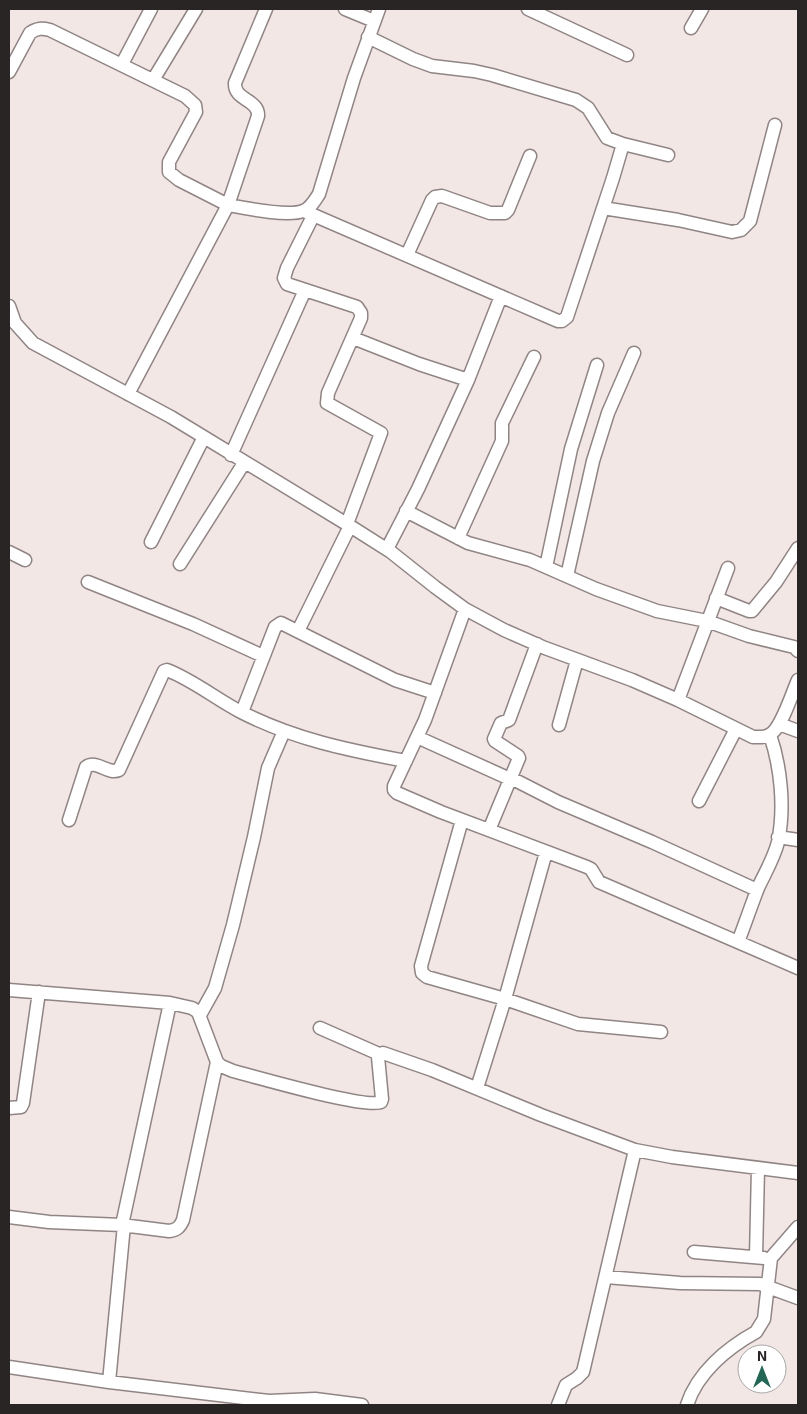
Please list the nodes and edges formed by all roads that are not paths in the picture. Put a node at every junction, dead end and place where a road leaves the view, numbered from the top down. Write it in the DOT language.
graph roads {
  1 [pos="151,9"];
  2 [pos="196,9"];
  3 [pos="266,9"];
  4 [pos="345,9"];
  5 [pos="528,9"];
  6 [pos="702,9"];
  7 [pos="377,15"];
  8 [pos="691,28"];
  9 [pos="368,38"];
  10 [pos="627,55"];
  11 [pos="122,64"];
  12 [pos="9,72"];
  13 [pos="154,80"];
  14 [pos="775,125"];
  15 [pos="623,144"];
  16 [pos="668,155"];
  17 [pos="530,156"];
  18 [pos="228,205"];
  19 [pos="603,208"];
  20 [pos="308,214"];
  21 [pos="407,255"];
  22 [pos="305,290"];
  23 [pos="501,296"];
  24 [pos="9,306"];
  25 [pos="12,326"];
  26 [pos="353,338"];
  27 [pos="634,353"];
  28 [pos="534,357"];
  29 [pos="597,366"];
  30 [pos="468,380"];
  31 [pos="128,394"];
  32 [pos="204,437"];
  33 [pos="231,454"];
  34 [pos="244,463"];
  35 [pos="406,511"];
  36 [pos="349,525"];
  37 [pos="458,538"];
  38 [pos="151,542"];
  39 [pos="798,548"];
  40 [pos="387,549"];
  41 [pos="9,552"];
  42 [pos="24,560"];
  43 [pos="180,564"];
  44 [pos="546,567"];
  45 [pos="728,568"];
  46 [pos="567,576"];
  47 [pos="88,582"];
  48 [pos="716,598"];
  49 [pos="465,609"];
  50 [pos="707,621"];
  51 [pos="298,631"];
  52 [pos="537,644"];
  53 [pos="798,651"];
  54 [pos="262,656"];
  55 [pos="577,660"];
  56 [pos="798,680"];
  57 [pos="435,693"];
  58 [pos="678,700"];
  59 [pos="242,712"];
  60 [pos="779,724"];
  61 [pos="559,725"];
  62 [pos="736,729"];
  63 [pos="798,731"];
  64 [pos="284,732"];
  65 [pos="770,735"];
  66 [pos="417,737"];
  67 [pos="406,761"];
  68 [pos="510,779"];
  69 [pos="699,801"];
  70 [pos="69,820"];
  71 [pos="462,820"];
  72 [pos="489,830"];
  73 [pos="778,837"];
  74 [pos="798,840"];
  75 [pos="546,852"];
  76 [pos="758,890"];
  77 [pos="738,942"];
  78 [pos="798,968"];
  79 [pos="9,990"];
  80 [pos="39,992"];
  81 [pos="505,999"];
  82 [pos="170,1003"];
  83 [pos="200,1015"];
  84 [pos="320,1028"];
  85 [pos="661,1032"];
  86 [pos="379,1054"];
  87 [pos="217,1062"];
  88 [pos="476,1088"];
  89 [pos="9,1108"];
  90 [pos="635,1150"];
  91 [pos="758,1168"];
  92 [pos="798,1173"];
  93 [pos="9,1217"];
  94 [pos="123,1225"];
  95 [pos="798,1227"];
  96 [pos="694,1252"];
  97 [pos="756,1257"];
  98 [pos="770,1258"];
  99 [pos="606,1277"];
  100 [pos="768,1285"];
  101 [pos="798,1298"];
  102 [pos="9,1367"];
  103 [pos="109,1382"];
  104 [pos="362,1405"];
  105 [pos="558,1405"];
  106 [pos="687,1405"];
  1 -- 11 [label="street"];
  2 -- 13 [label="street"];
  3 -- 18 [label="street"];
  4 -- 7 [label="street"];
  5 -- 10 [label="street"];
  6 -- 8 [label="street"];
  7 -- 9 [label="street"];
  9 -- 15 [label="street"];
  9 -- 20 [label="street"];
  11 -- 12 [label="street"];
  11 -- 13 [label="street"];
  13 -- 18 [label="street"];
  14 -- 19 [label="street"];
  15 -- 16 [label="street"];
  15 -- 19 [label="street"];
  17 -- 21 [label="street"];
  18 -- 20 [label="street"];
  18 -- 31 [label="street"];
  19 -- 23 [label="street"];
  20 -- 21 [label="street"];
  20 -- 22 [label="street"];
  21 -- 23 [label="street"];
  22 -- 26 [label="street"];
  22 -- 33 [label="street"];
  23 -- 30 [label="street"];
  24 -- 25 [label="street"];
  25 -- 31 [label="street"];
  26 -- 30 [label="street"];
  26 -- 36 [label="street"];
  27 -- 46 [label="street"];
  28 -- 37 [label="street"];
  29 -- 44 [label="street"];
  30 -- 35 [label="street"];
  31 -- 32 [label="street"];
  32 -- 33 [label="street"];
  32 -- 38 [label="street"];
  33 -- 34 [label="street"];
  34 -- 36 [label="street"];
  34 -- 43 [label="street"];
  35 -- 37 [label="street"];
  35 -- 40 [label="street"];
  36 -- 40 [label="street"];
  36 -- 51 [label="street"];
  37 -- 44 [label="street"];
  39 -- 48 [label="street"];
  40 -- 49 [label="street"];
  41 -- 42 [label="street"];
  44 -- 46 [label="street"];
  45 -- 48 [label="street"];
  46 -- 50 [label="street"];
  47 -- 54 [label="street"];
  48 -- 50 [label="street"];
  49 -- 52 [label="street"];
  49 -- 57 [label="street"];
  50 -- 53 [label="street"];
  50 -- 58 [label="street"];
  51 -- 54 [label="street"];
  51 -- 57 [label="street"];
  52 -- 55 [label="street"];
  52 -- 68 [label="street"];
  54 -- 59 [label="street"];
  55 -- 58 [label="street"];
  55 -- 61 [label="street"];
  56 -- 60 [label="street"];
  57 -- 66 [label="street"];
  58 -- 62 [label="street"];
  59 -- 64 [label="street"];
  59 -- 70 [label="street"];
  60 -- 63 [label="street"];
  60 -- 65 [label="street"];
  62 -- 65 [label="street"];
  62 -- 69 [label="street"];
  64 -- 67 [label="street"];
  64 -- 83 [label="street"];
  65 -- 73 [label="street"];
  66 -- 67 [label="street"];
  66 -- 68 [label="street"];
  67 -- 71 [label="street"];
  68 -- 72 [label="street"];
  68 -- 76 [label="street"];
  71 -- 72 [label="street"];
  71 -- 81 [label="street"];
  72 -- 75 [label="street"];
  73 -- 74 [label="street"];
  73 -- 76 [label="street"];
  75 -- 77 [label="street"];
  75 -- 81 [label="street"];
  76 -- 77 [label="street"];
  77 -- 78 [label="street"];
  79 -- 80 [label="street"];
  80 -- 82 [label="street"];
  80 -- 89 [label="street"];
  81 -- 85 [label="street"];
  81 -- 88 [label="street"];
  82 -- 83 [label="street"];
  82 -- 94 [label="street"];
  83 -- 87 [label="street"];
  84 -- 86 [label="street"];
  86 -- 87 [label="street"];
  86 -- 88 [label="street"];
  87 -- 94 [label="street"];
  88 -- 90 [label="street"];
  90 -- 91 [label="street"];
  90 -- 99 [label="street"];
  91 -- 92 [label="street"];
  91 -- 97 [label="street"];
  93 -- 94 [label="street"];
  94 -- 103 [label="street"];
  95 -- 98 [label="street"];
  96 -- 97 [label="street"];
  97 -- 98 [label="street"];
  98 -- 100 [label="street"];
  99 -- 100 [label="street"];
  99 -- 105 [label="street"];
  100 -- 101 [label="street"];
  100 -- 106 [label="street"];
  102 -- 103 [label="street"];
  103 -- 104 [label="street"];
}
